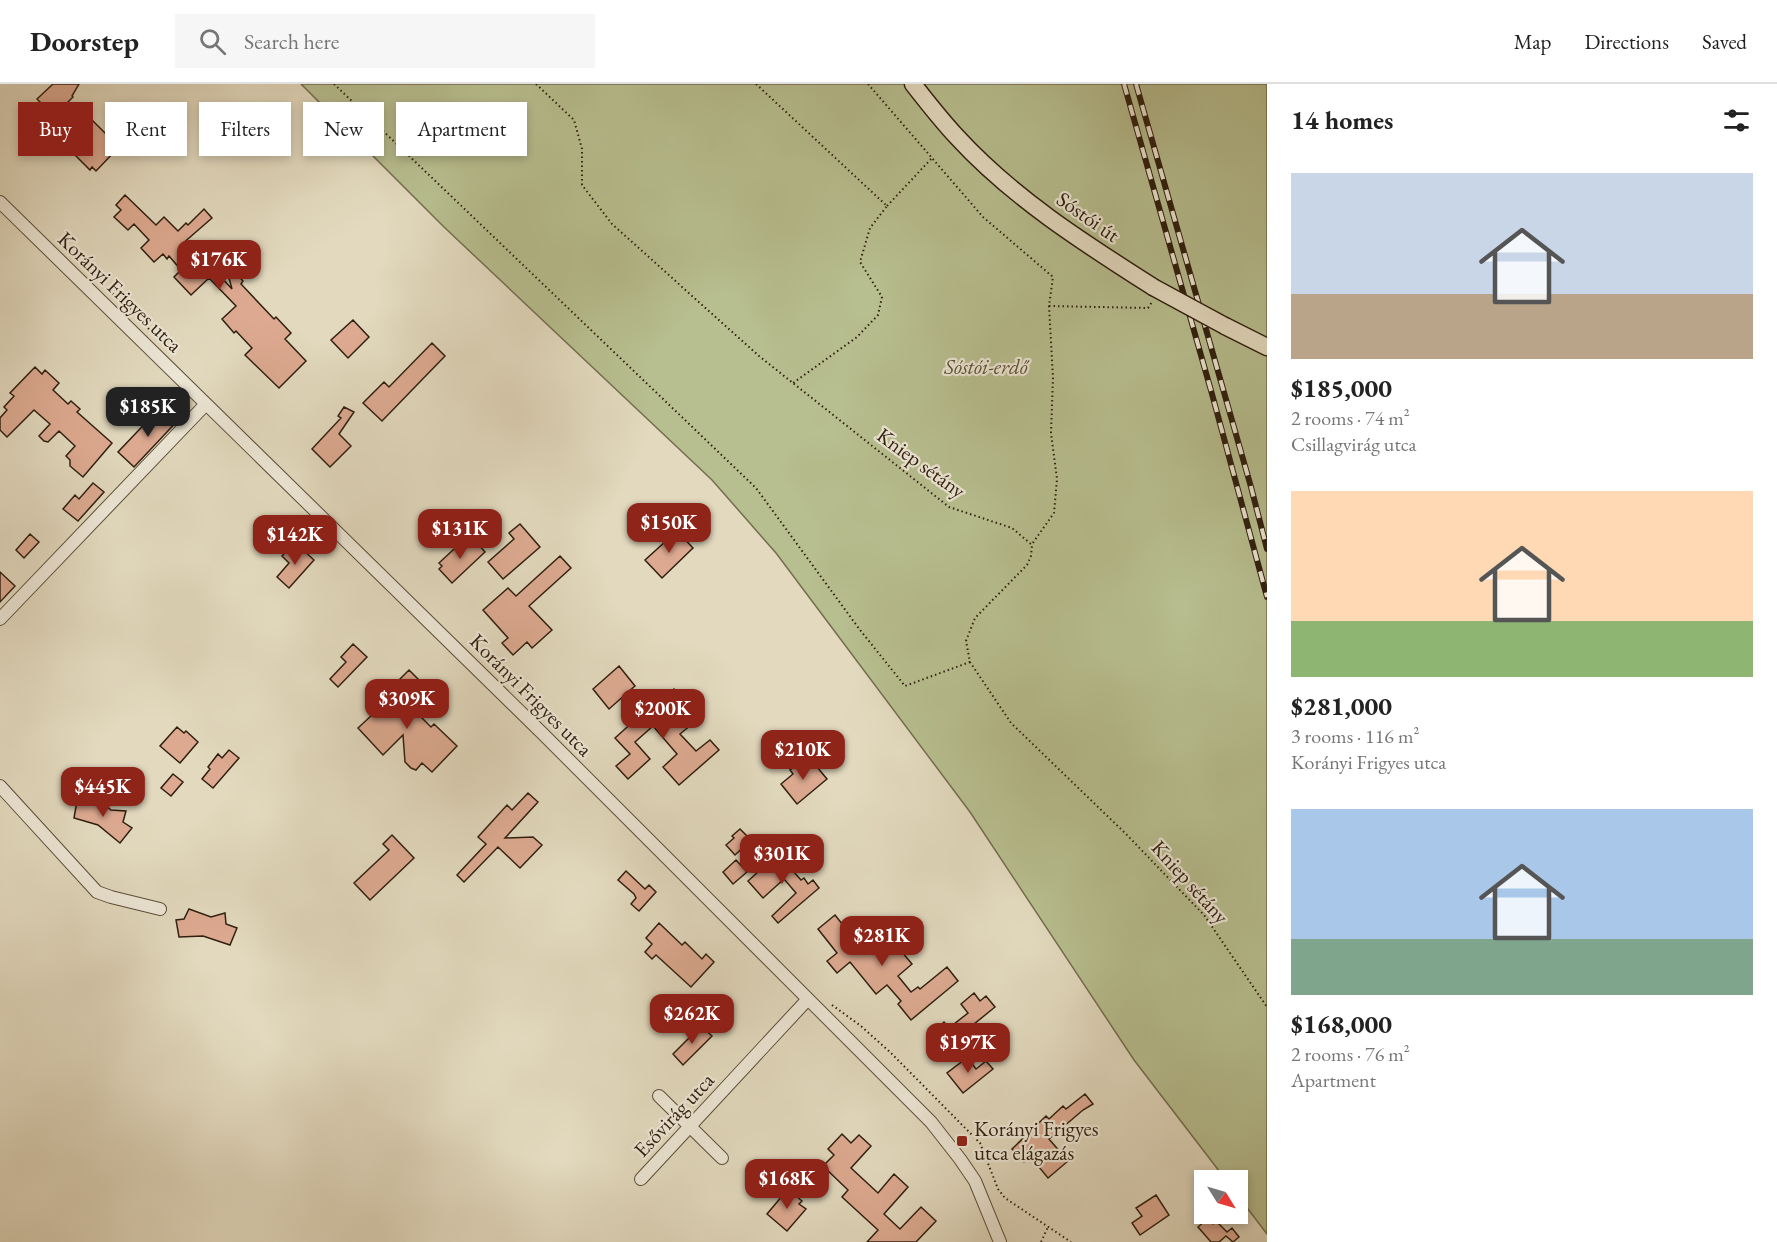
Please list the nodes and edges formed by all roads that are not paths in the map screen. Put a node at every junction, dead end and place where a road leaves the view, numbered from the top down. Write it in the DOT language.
graph roads {
  1 [pos="913,84"];
  2 [pos="0,202"];
  3 [pos="1267,347"];
  4 [pos="206,404"];
  5 [pos="0,619"];
  6 [pos="0,786"];
  7 [pos="160,909"];
  8 [pos="808,999"];
  9 [pos="659,1096"];
  10 [pos="691,1128"];
  11 [pos="723,1158"];
  12 [pos="641,1179"];
  13 [pos="1000,1242"];
  1 -- 3 [label="main road, Sóstói út, bridge"];
  2 -- 4 [label="street, Korányi Frigyes utca"];
  4 -- 5 [label="street"];
  4 -- 8 [label="street, Korányi Frigyes utca"];
  6 -- 7 [label="street"];
  8 -- 10 [label="street, Esővirág utca"];
  8 -- 13 [label="street, Korányi Frigyes utca"];
  9 -- 10 [label="street"];
  10 -- 11 [label="street"];
  10 -- 12 [label="street, Esővirág utca"];
}
